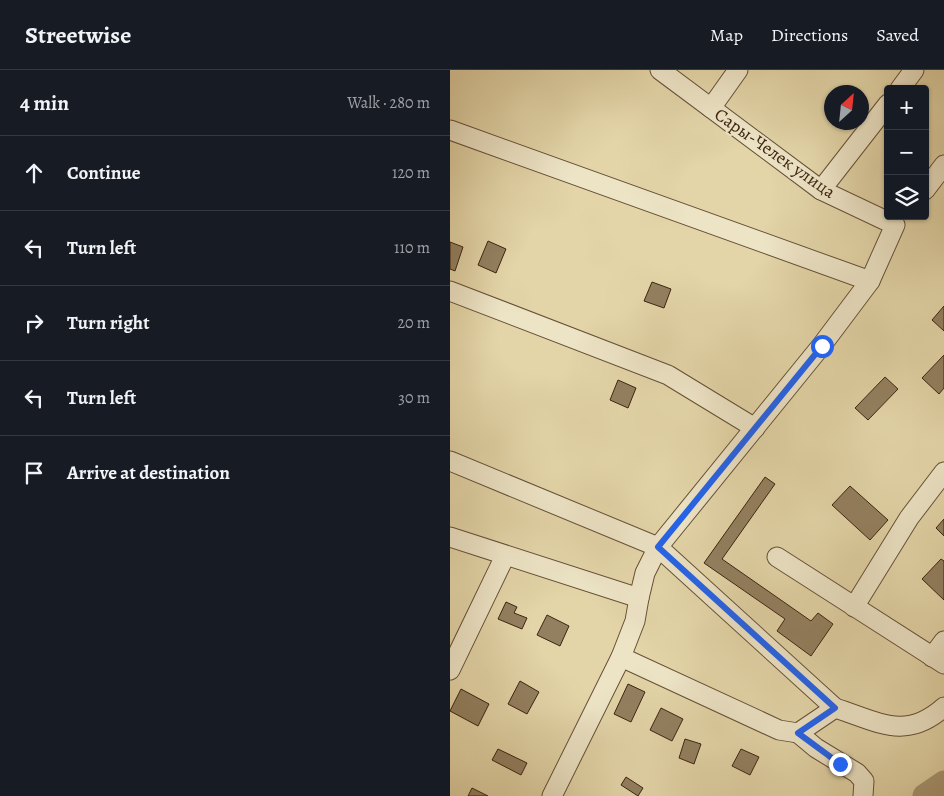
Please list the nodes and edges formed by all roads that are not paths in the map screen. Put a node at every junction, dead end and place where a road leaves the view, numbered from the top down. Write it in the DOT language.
graph roads {
  1 [pos="660,70"];
  2 [pos="738,70"];
  3 [pos="914,70"];
  4 [pos="903,85"];
  5 [pos="711,108"];
  6 [pos="884,109"];
  7 [pos="450,130"];
  8 [pos="944,165"];
  9 [pos="932,189"];
  10 [pos="821,190"];
  11 [pos="884,215"];
  12 [pos="898,220"];
  13 [pos="870,281"];
  14 [pos="450,291"];
  15 [pos="755,428"];
  16 [pos="450,461"];
  17 [pos="944,472"];
  18 [pos="450,537"];
  19 [pos="658,547"];
  20 [pos="505,556"];
  21 [pos="777,557"];
  22 [pos="639,598"];
  23 [pos="854,607"];
  24 [pos="944,641"];
  25 [pos="622,657"];
  26 [pos="938,661"];
  27 [pos="450,670"];
  28 [pos="944,707"];
  29 [pos="835,708"];
  30 [pos="798,733"];
  31 [pos="552,796"];
  32 [pos="863,796"];
  1 -- 5 [label="street, Сары-Челек улица"];
  2 -- 5 [label="street"];
  3 -- 4 [label="street"];
  5 -- 10 [label="street, Сары-Челек улица"];
  6 -- 10 [label="street"];
  7 -- 13 [label="street"];
  8 -- 9 [label="street"];
  10 -- 11 [label="street, Сары-Челек улица"];
  12 -- 13 [label="street, Сары-Челек улица"];
  13 -- 15 [label="street, Сары-Челек улица"];
  14 -- 15 [label="street"];
  15 -- 19 [label="street, Сары-Челек улица"];
  16 -- 19 [label="street"];
  17 -- 23 [label="street"];
  18 -- 20 [label="street"];
  19 -- 22 [label="street, Сары-Челек улица"];
  19 -- 29 [label="street"];
  20 -- 22 [label="street"];
  20 -- 27 [label="street"];
  21 -- 23 [label="street"];
  22 -- 25 [label="street, Сары-Челек улица"];
  23 -- 26 [label="street"];
  24 -- 26 [label="street"];
  25 -- 30 [label="street"];
  25 -- 31 [label="street, Сары-Челек улица"];
  28 -- 29 [label="street"];
  29 -- 30 [label="street"];
  30 -- 32 [label="street"];
}
